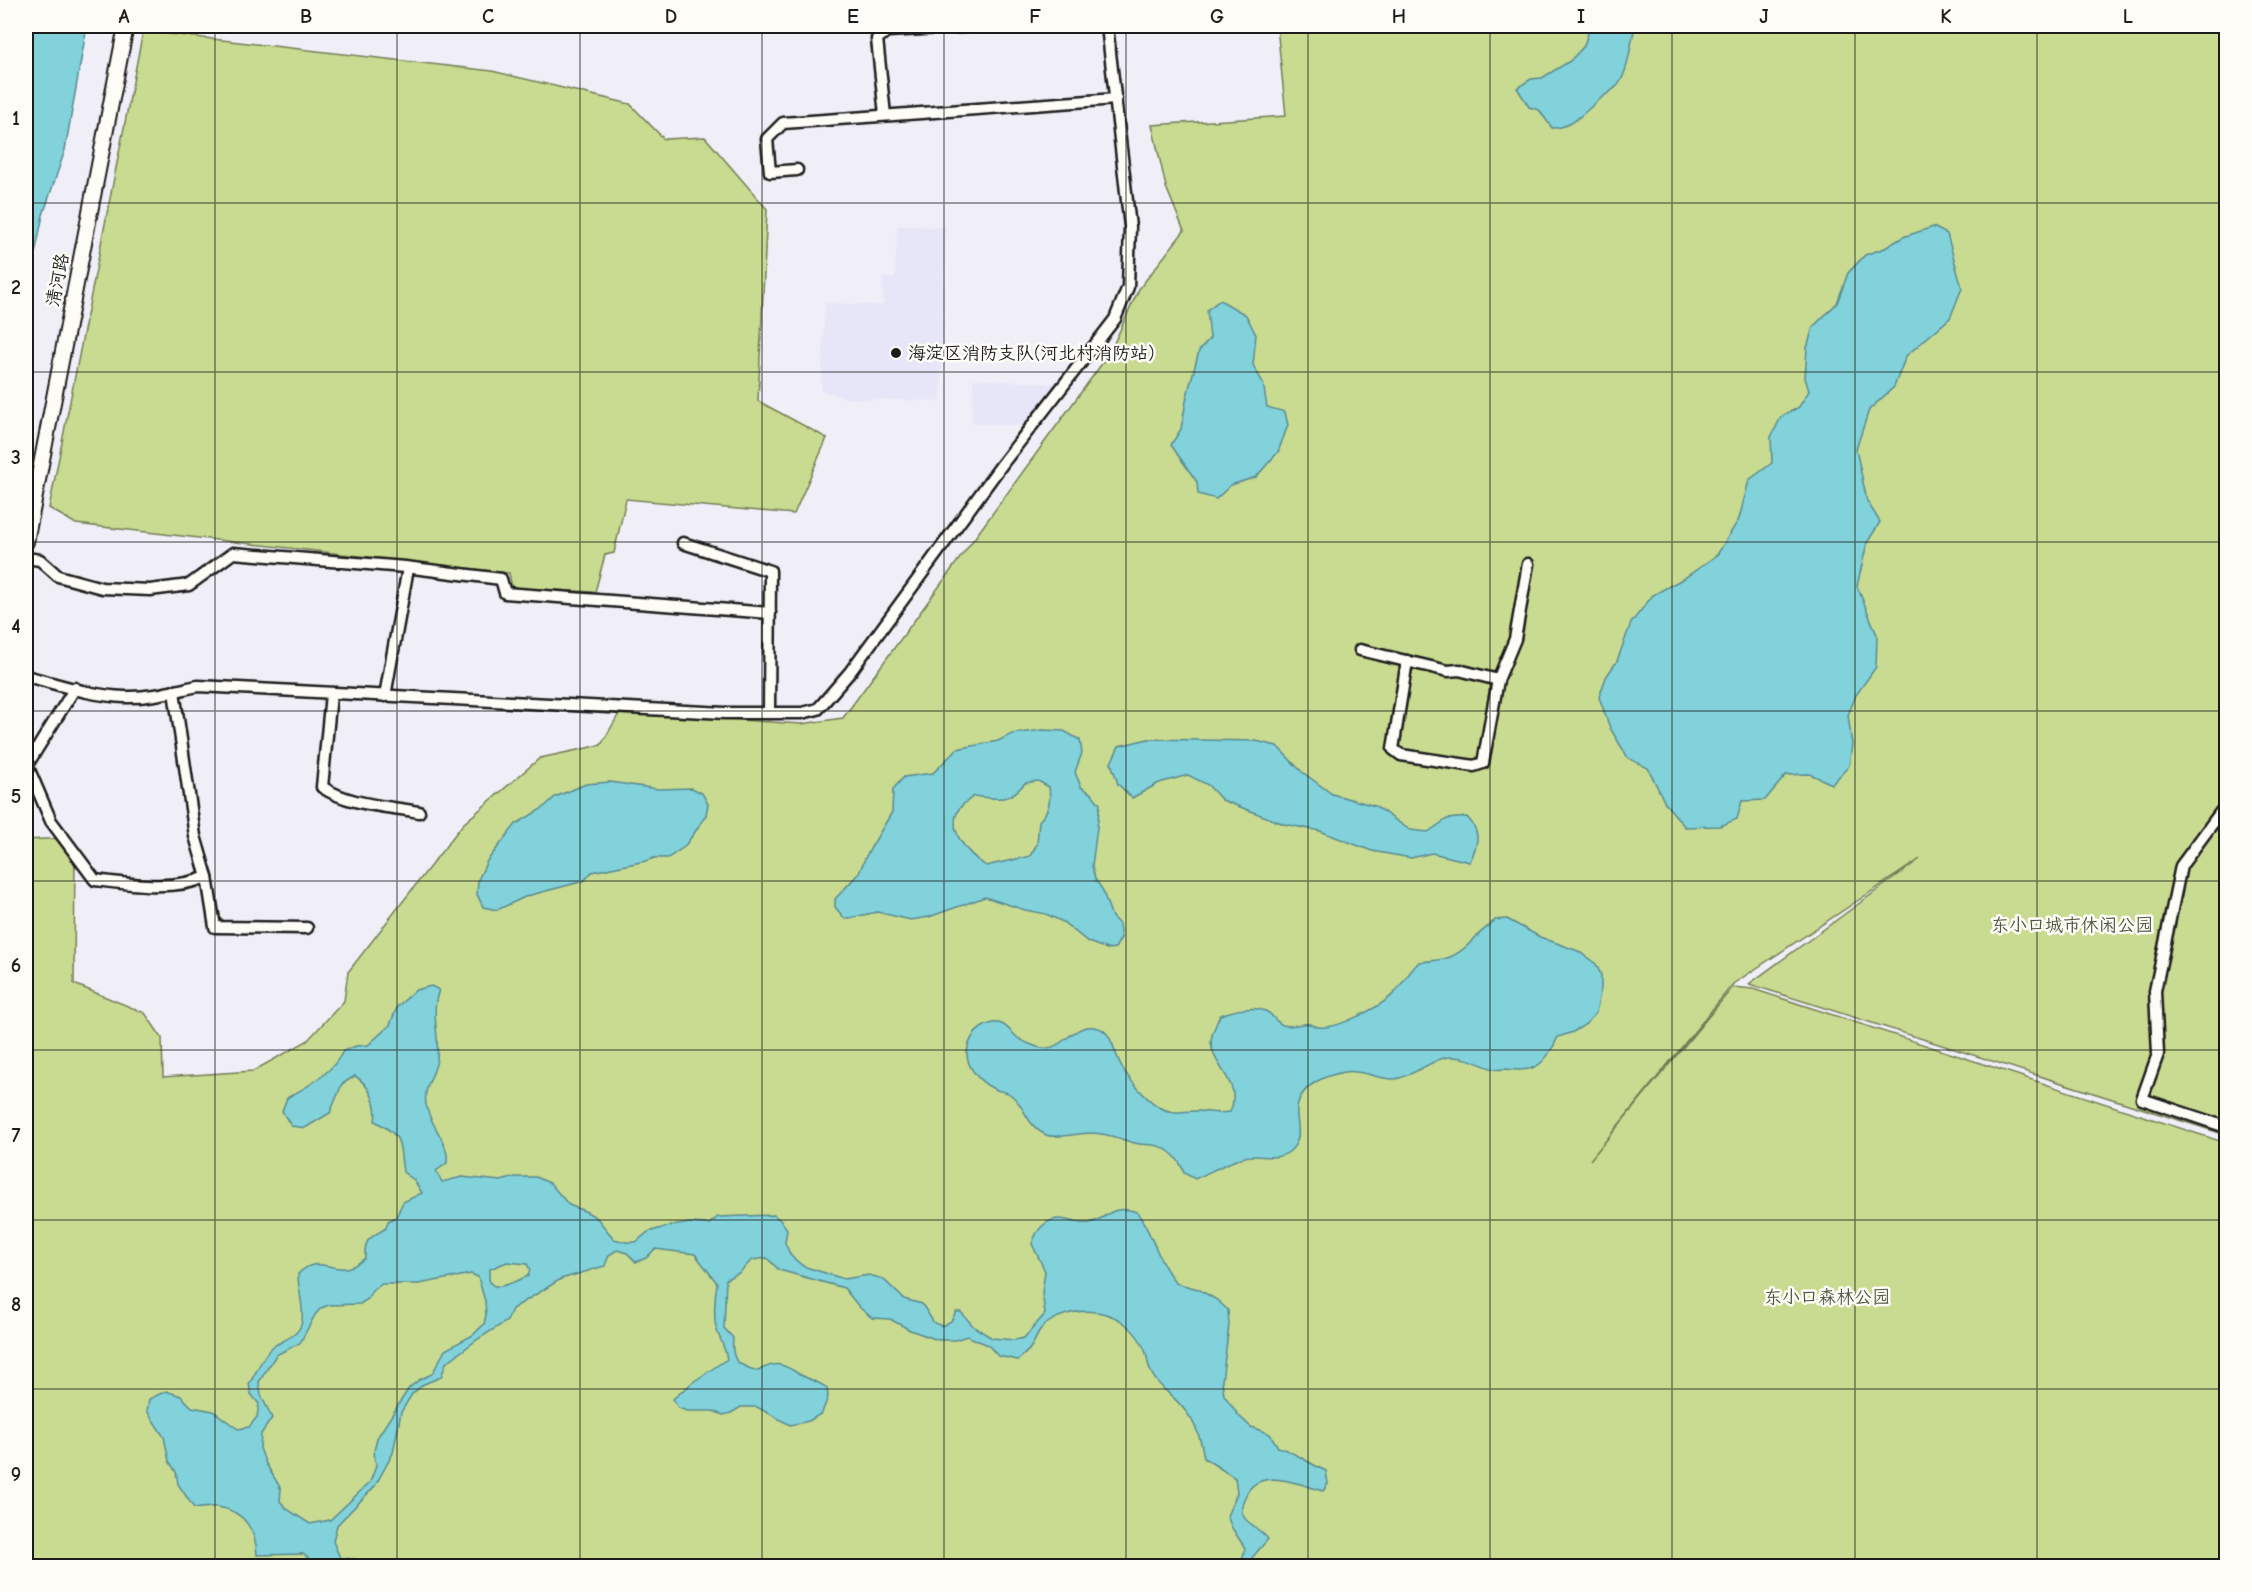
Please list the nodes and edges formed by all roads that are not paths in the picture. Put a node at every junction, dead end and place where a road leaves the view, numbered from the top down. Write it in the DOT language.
graph roads {
  1 [pos="126,26"];
  2 [pos="977,26"];
  3 [pos="1107,26"];
  4 [pos="1116,99"];
  5 [pos="885,115"];
  6 [pos="797,170"];
  7 [pos="26,542"];
  8 [pos="682,543"];
  9 [pos="26,558"];
  10 [pos="1528,564"];
  11 [pos="408,568"];
  12 [pos="770,613"];
  13 [pos="1360,650"];
  14 [pos="1407,661"];
  15 [pos="26,676"];
  16 [pos="1498,680"];
  17 [pos="75,688"];
  18 [pos="174,691"];
  19 [pos="331,694"];
  20 [pos="385,696"];
  21 [pos="769,713"];
  22 [pos="2226,805"];
  23 [pos="418,812"];
  24 [pos="207,877"];
  25 [pos="308,928"];
  26 [pos="2226,1127"];
  1 -- 7 [label="street, 清河路"];
  2 -- 5 [label="street"];
  3 -- 4 [label="street"];
  4 -- 5 [label="street"];
  4 -- 21 [label="street"];
  5 -- 6 [label="street"];
  8 -- 12 [label="street"];
  9 -- 11 [label="street"];
  10 -- 16 [label="street"];
  11 -- 12 [label="street"];
  11 -- 20 [label="street"];
  12 -- 21 [label="street"];
  13 -- 14 [label="street"];
  14 -- 16 [label="street"];
  14 -- 16 [label="street"];
  15 -- 17 [label="street"];
  17 -- 18 [label="street"];
  17 -- 24 [label="street"];
  18 -- 19 [label="street"];
  18 -- 24 [label="street"];
  19 -- 20 [label="street"];
  19 -- 23 [label="street"];
  20 -- 21 [label="street"];
  22 -- 26 [label="street"];
  24 -- 25 [label="street"];
}
